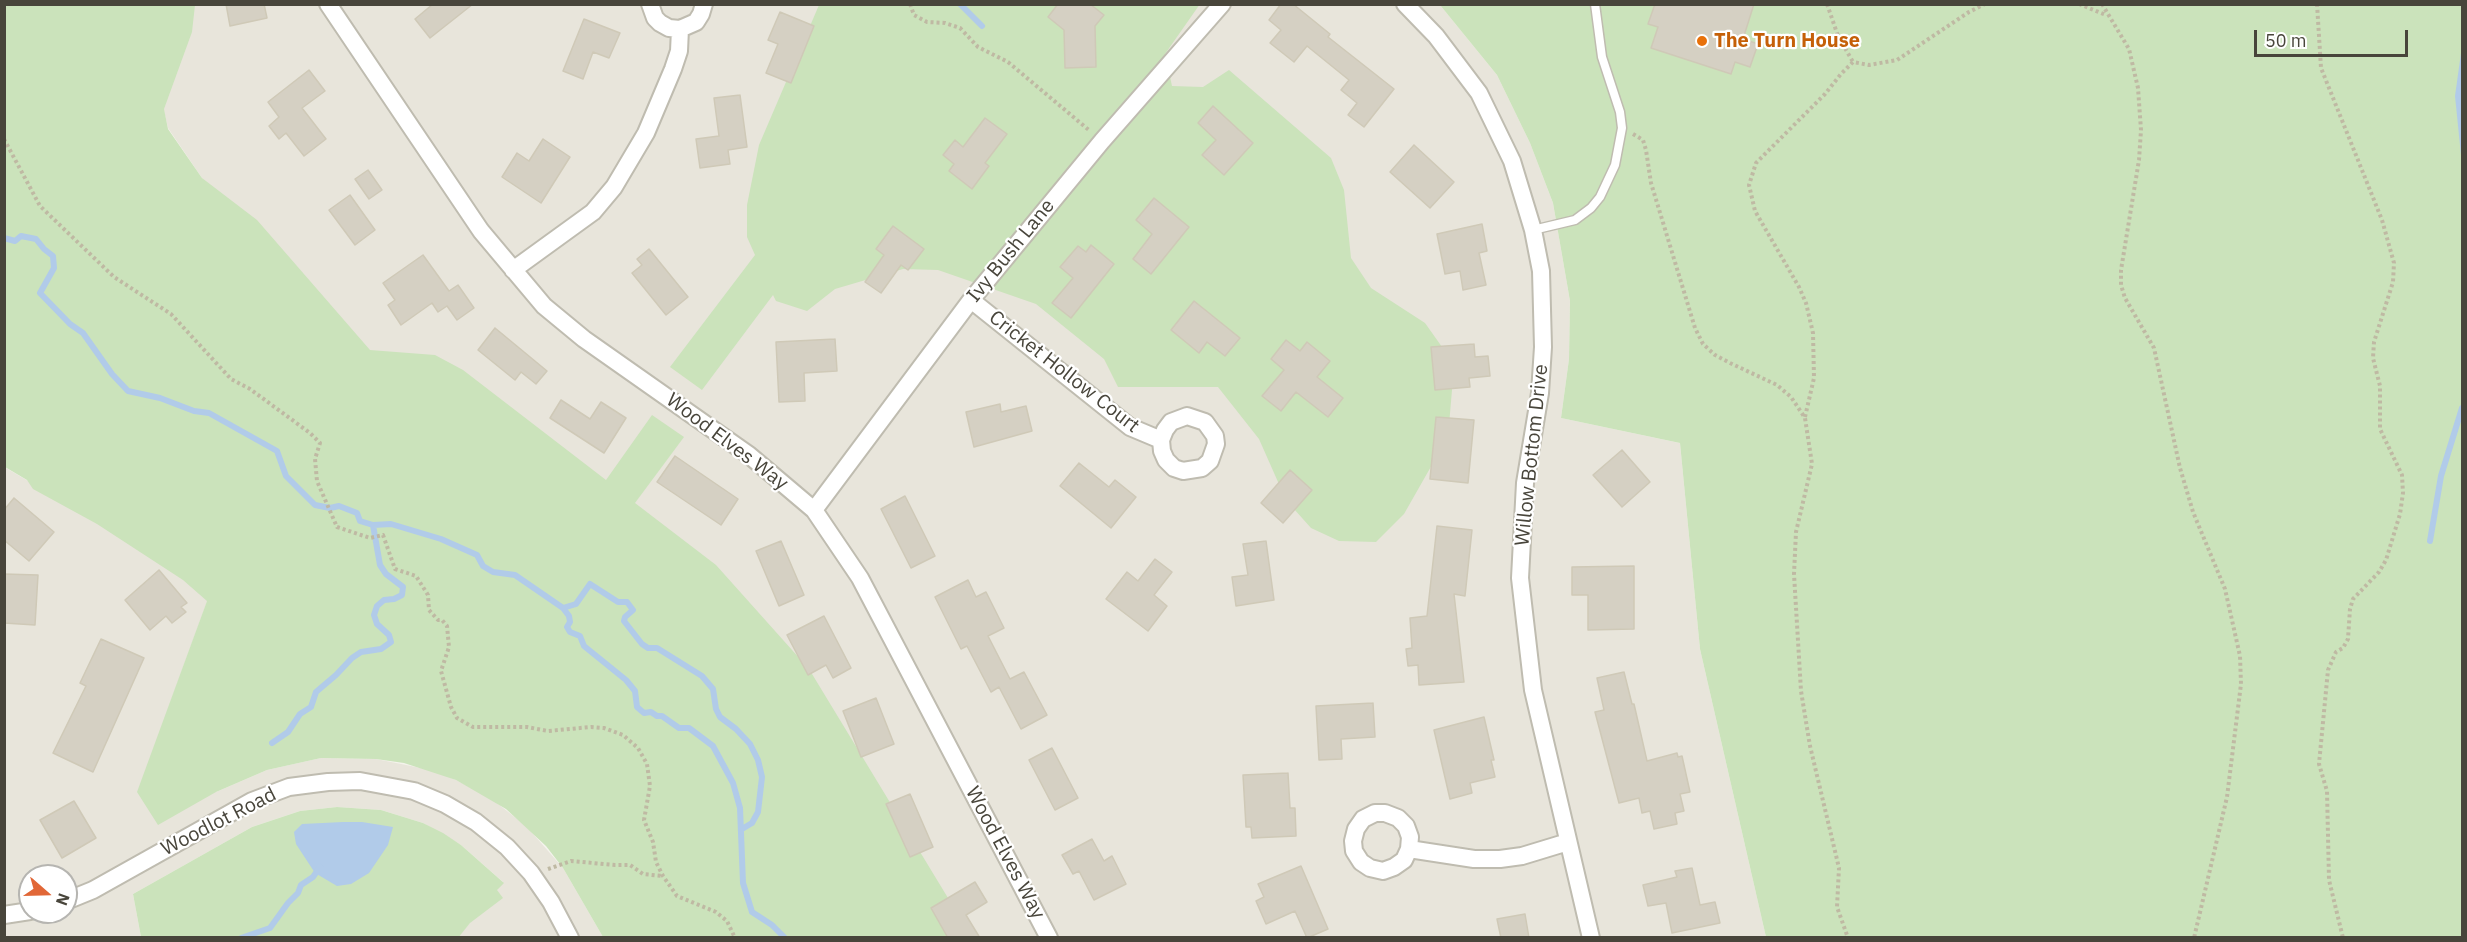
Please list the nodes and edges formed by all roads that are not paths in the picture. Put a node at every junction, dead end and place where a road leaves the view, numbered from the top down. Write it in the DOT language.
graph roads {
  1 [pos="328,4"];
  2 [pos="650,4"];
  3 [pos="704,4"];
  4 [pos="1222,4"];
  5 [pos="1405,4"];
  6 [pos="1595,4"];
  7 [pos="680,29"];
  8 [pos="1533,230"];
  9 [pos="513,270"];
  10 [pos="970,300"];
  11 [pos="1161,440"];
  12 [pos="813,510"];
  13 [pos="1568,842"];
  14 [pos="1409,849"];
  15 [pos="78,896"];
  16 [pos="570,938"];
  17 [pos="1049,938"];
  18 [pos="1592,938"];
  1 -- 9 [label="street, Wood Elves Way"];
  2 -- 7 [label="street"];
  3 -- 7 [label="street"];
  4 -- 10 [label="street, Ivy Bush Lane"];
  5 -- 8 [label="street, Willow Bottom Drive"];
  6 -- 8 [label="lane"];
  7 -- 9 [label="street"];
  8 -- 13 [label="street, Willow Bottom Drive"];
  9 -- 12 [label="street, Wood Elves Way"];
  10 -- 11 [label="street, Cricket Hollow Court"];
  10 -- 12 [label="street, Ivy Bush Lane"];
  12 -- 17 [label="street, Wood Elves Way"];
  13 -- 14 [label="street"];
  13 -- 18 [label="street, Willow Bottom Drive"];
  15 -- 16 [label="street, Woodlot Road"];
}
